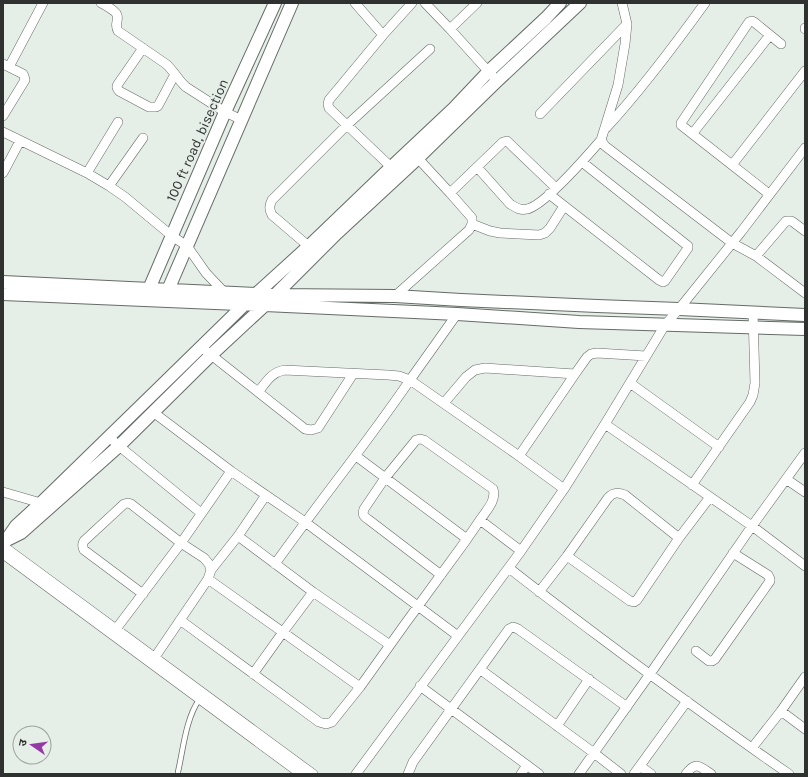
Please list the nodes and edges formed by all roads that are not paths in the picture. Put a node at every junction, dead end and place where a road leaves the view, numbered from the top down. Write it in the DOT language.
graph roads {
  1 [pos="43,3"];
  2 [pos="101,3"];
  3 [pos="275,3"];
  4 [pos="292,3"];
  5 [pos="354,3"];
  6 [pos="412,3"];
  7 [pos="425,3"];
  8 [pos="478,3"];
  9 [pos="560,3"];
  10 [pos="622,3"];
  11 [pos="706,3"];
  12 [pos="574,5"];
  13 [pos="628,24"];
  14 [pos="450,29"];
  15 [pos="383,35"];
  16 [pos="770,35"];
  17 [pos="781,44"];
  18 [pos="143,48"];
  19 [pos="430,49"];
  20 [pos="5,67"];
  21 [pos="489,71"];
  22 [pos="805,72"];
  23 [pos="175,74"];
  24 [pos="497,81"];
  25 [pos="225,112"];
  26 [pos="540,114"];
  27 [pos="3,116"];
  28 [pos="242,120"];
  29 [pos="118,122"];
  30 [pos="347,125"];
  31 [pos="605,129"];
  32 [pos="3,132"];
  33 [pos="693,134"];
  34 [pos="143,138"];
  35 [pos="601,140"];
  36 [pos="20,141"];
  37 [pos="805,148"];
  38 [pos="414,154"];
  39 [pos="582,162"];
  40 [pos="732,165"];
  41 [pos="391,167"];
  42 [pos="477,167"];
  43 [pos="3,173"];
  44 [pos="87,173"];
  45 [pos="110,186"];
  46 [pos="552,191"];
  47 [pos="450,193"];
  48 [pos="769,194"];
  49 [pos="564,206"];
  50 [pos="472,224"];
  51 [pos="805,231"];
  52 [pos="172,236"];
  53 [pos="732,243"];
  54 [pos="186,246"];
  55 [pos="313,250"];
  56 [pos="756,256"];
  57 [pos="3,282"];
  58 [pos="149,289"];
  59 [pos="168,290"];
  60 [pos="805,293"];
  61 [pos="3,294"];
  62 [pos="256,294"];
  63 [pos="275,295"];
  64 [pos="395,296"];
  65 [pos="225,298"];
  66 [pos="245,304"];
  67 [pos="265,305"];
  68 [pos="679,309"];
  69 [pos="753,313"];
  70 [pos="457,314"];
  71 [pos="805,315"];
  72 [pos="665,325"];
  73 [pos="753,328"];
  74 [pos="805,329"];
  75 [pos="206,351"];
  76 [pos="646,356"];
  77 [pos="353,374"];
  78 [pos="575,374"];
  79 [pos="410,380"];
  80 [pos="630,383"];
  81 [pos="259,392"];
  82 [pos="444,404"];
  83 [pos="153,412"];
  84 [pos="605,424"];
  85 [pos="109,437"];
  86 [pos="118,446"];
  87 [pos="719,447"];
  88 [pos="805,453"];
  89 [pos="356,456"];
  90 [pos="519,456"];
  91 [pos="230,471"];
  92 [pos="385,478"];
  93 [pos="786,479"];
  94 [pos="692,485"];
  95 [pos="564,489"];
  96 [pos="3,492"];
  97 [pos="805,492"];
  98 [pos="266,495"];
  99 [pos="710,497"];
  100 [pos="41,503"];
  101 [pos="201,513"];
  102 [pos="480,520"];
  103 [pos="305,522"];
  104 [pos="752,526"];
  105 [pos="238,536"];
  106 [pos="679,538"];
  107 [pos="467,539"];
  108 [pos="181,543"];
  109 [pos="4,544"];
  110 [pos="521,551"];
  111 [pos="733,553"];
  112 [pos="3,554"];
  113 [pos="567,556"];
  114 [pos="275,564"];
  115 [pos="805,566"];
  116 [pos="509,568"];
  117 [pos="210,574"];
  118 [pos="441,575"];
  119 [pos="313,592"];
  120 [pos="539,592"];
  121 [pos="143,594"];
  122 [pos="418,606"];
  123 [pos="180,620"];
  124 [pos="116,629"];
  125 [pos="283,632"];
  126 [pos="458,636"];
  127 [pos="390,645"];
  128 [pos="696,651"];
  129 [pos="155,657"];
  130 [pos="481,670"];
  131 [pos="253,674"];
  132 [pos="650,674"];
  133 [pos="805,677"];
  134 [pos="589,679"];
  135 [pos="420,686"];
  136 [pos="360,687"];
  137 [pos="199,700"];
  138 [pos="688,701"];
  139 [pos="627,706"];
  140 [pos="452,709"];
  141 [pos="781,711"];
  142 [pos="557,726"];
  143 [pos="805,730"];
  144 [pos="752,748"];
  145 [pos="594,753"];
  146 [pos="527,765"];
  147 [pos="640,766"];
  148 [pos="178,772"];
  149 [pos="301,774"];
  150 [pos="313,774"];
  151 [pos="356,774"];
  152 [pos="408,774"];
  153 [pos="520,774"];
  154 [pos="539,774"];
  155 [pos="579,774"];
  156 [pos="621,774"];
  157 [pos="634,774"];
  158 [pos="651,774"];
  159 [pos="686,774"];
  160 [pos="711,774"];
  161 [pos="789,774"];
  1 -- 20 [label="street"];
  2 -- 18 [label="street"];
  3 -- 25 [label="street, 100 ft road, bisection"];
  4 -- 28 [label="street"];
  5 -- 15 [label="street"];
  6 -- 15 [label="street"];
  7 -- 14 [label="street"];
  8 -- 14 [label="street"];
  9 -- 21 [label="street"];
  10 -- 13 [label="street"];
  11 -- 31 [label="street"];
  12 -- 24 [label="street"];
  13 -- 26 [label="street"];
  13 -- 31 [label="street"];
  14 -- 21 [label="street"];
  15 -- 30 [label="street"];
  16 -- 17 [label="street"];
  16 -- 33 [label="street"];
  16 -- 33 [label="street"];
  18 -- 23 [label="street"];
  18 -- 23 [label="street"];
  19 -- 30 [label="street"];
  20 -- 27 [label="street"];
  21 -- 24 [label="street"];
  21 -- 38 [label="street"];
  22 -- 40 [label="street"];
  23 -- 25 [label="street"];
  24 -- 38 [label="street"];
  25 -- 28 [label="street"];
  25 -- 52 [label="street, 100 ft road, bisection"];
  28 -- 54 [label="street"];
  29 -- 44 [label="street"];
  30 -- 41 [label="street"];
  30 -- 55 [label="street"];
  31 -- 35 [label="street"];
  32 -- 36 [label="street"];
  33 -- 40 [label="street"];
  34 -- 45 [label="street"];
  35 -- 39 [label="street"];
  35 -- 53 [label="street"];
  36 -- 43 [label="street"];
  36 -- 44 [label="street"];
  37 -- 48 [label="street"];
  38 -- 41 [label="street"];
  38 -- 47 [label="street"];
  38 -- 55 [label="street"];
  39 -- 46 [label="street"];
  39 -- 49 [label="street"];
  40 -- 48 [label="street"];
  41 -- 55 [label="street"];
  42 -- 46 [label="street"];
  42 -- 46 [label="street"];
  42 -- 47 [label="street"];
  44 -- 45 [label="street"];
  45 -- 52 [label="street"];
  46 -- 49 [label="street"];
  47 -- 50 [label="street"];
  48 -- 53 [label="street"];
  49 -- 50 [label="street"];
  50 -- 64 [label="street"];
  51 -- 56 [label="street"];
  52 -- 54 [label="street"];
  52 -- 58 [label="street, 100 ft road, bisection"];
  53 -- 56 [label="street"];
  53 -- 68 [label="street"];
  54 -- 59 [label="street"];
  54 -- 65 [label="street"];
  55 -- 62 [label="street"];
  55 -- 63 [label="street"];
  56 -- 60 [label="street"];
  57 -- 58 [label="street"];
  58 -- 59 [label="street"];
  59 -- 65 [label="street"];
  61 -- 65 [label="street"];
  62 -- 63 [label="street"];
  62 -- 65 [label="street"];
  62 -- 66 [label="street"];
  63 -- 64 [label="street"];
  63 -- 67 [label="street"];
  64 -- 68 [label="street"];
  65 -- 66 [label="street"];
  66 -- 67 [label="street"];
  66 -- 75 [label="street"];
  67 -- 70 [label="street"];
  67 -- 75 [label="street"];
  68 -- 69 [label="street"];
  68 -- 72 [label="street"];
  69 -- 71 [label="street"];
  69 -- 73 [label="street"];
  70 -- 72 [label="street"];
  70 -- 79 [label="street"];
  72 -- 73 [label="street"];
  72 -- 76 [label="street"];
  73 -- 74 [label="street"];
  73 -- 87 [label="street"];
  75 -- 81 [label="street"];
  75 -- 83 [label="street"];
  75 -- 85 [label="street"];
  76 -- 78 [label="street"];
  76 -- 80 [label="street"];
  77 -- 79 [label="street"];
  77 -- 81 [label="street"];
  77 -- 81 [label="street"];
  78 -- 82 [label="street"];
  78 -- 90 [label="street"];
  79 -- 82 [label="street"];
  79 -- 89 [label="street"];
  80 -- 84 [label="street"];
  80 -- 87 [label="street"];
  82 -- 90 [label="street"];
  83 -- 86 [label="street"];
  83 -- 91 [label="street"];
  84 -- 94 [label="street"];
  84 -- 95 [label="street"];
  85 -- 86 [label="street"];
  85 -- 100 [label="street"];
  86 -- 101 [label="street"];
  86 -- 109 [label="street"];
  87 -- 94 [label="street"];
  88 -- 93 [label="street"];
  89 -- 92 [label="street"];
  89 -- 103 [label="street"];
  90 -- 95 [label="street"];
  91 -- 98 [label="street"];
  91 -- 101 [label="street"];
  92 -- 102 [label="street"];
  92 -- 107 [label="street"];
  92 -- 118 [label="street"];
  93 -- 97 [label="street"];
  93 -- 104 [label="street"];
  94 -- 99 [label="street"];
  95 -- 110 [label="street"];
  96 -- 100 [label="street"];
  98 -- 103 [label="street"];
  98 -- 105 [label="street"];
  99 -- 104 [label="street"];
  99 -- 106 [label="street"];
  100 -- 109 [label="street"];
  101 -- 108 [label="street"];
  102 -- 107 [label="street"];
  102 -- 110 [label="street"];
  103 -- 114 [label="street"];
  103 -- 122 [label="street"];
  104 -- 111 [label="street"];
  104 -- 115 [label="street"];
  105 -- 114 [label="street"];
  105 -- 117 [label="street"];
  106 -- 113 [label="street"];
  106 -- 113 [label="street"];
  107 -- 118 [label="street"];
  108 -- 117 [label="street"];
  108 -- 121 [label="street"];
  108 -- 121 [label="street"];
  109 -- 124 [label="street"];
  110 -- 116 [label="street"];
  111 -- 128 [label="street"];
  111 -- 132 [label="street"];
  112 -- 137 [label="street"];
  113 -- 120 [label="street"];
  114 -- 119 [label="street"];
  116 -- 120 [label="street"];
  116 -- 126 [label="street"];
  117 -- 123 [label="street"];
  117 -- 125 [label="street"];
  118 -- 122 [label="street"];
  119 -- 125 [label="street"];
  119 -- 127 [label="street"];
  120 -- 132 [label="street"];
  121 -- 124 [label="street"];
  122 -- 126 [label="street"];
  122 -- 127 [label="street"];
  123 -- 129 [label="street"];
  123 -- 131 [label="street"];
  124 -- 129 [label="street"];
  125 -- 131 [label="street"];
  125 -- 136 [label="street"];
  126 -- 135 [label="street"];
  127 -- 136 [label="street"];
  129 -- 150 [label="street"];
  130 -- 134 [label="street"];
  130 -- 140 [label="street"];
  130 -- 142 [label="street"];
  131 -- 136 [label="street"];
  132 -- 138 [label="street"];
  132 -- 139 [label="street"];
  133 -- 141 [label="street"];
  134 -- 139 [label="street"];
  134 -- 142 [label="street"];
  135 -- 140 [label="street"];
  135 -- 151 [label="street"];
  137 -- 148 [label="lane"];
  137 -- 149 [label="street"];
  138 -- 144 [label="street"];
  138 -- 147 [label="street"];
  139 -- 145 [label="street"];
  140 -- 146 [label="street"];
  140 -- 152 [label="street"];
  141 -- 143 [label="street"];
  141 -- 144 [label="street"];
  142 -- 145 [label="street"];
  144 -- 161 [label="street"];
  145 -- 155 [label="street"];
  145 -- 156 [label="street"];
  146 -- 153 [label="street"];
  146 -- 154 [label="street"];
  147 -- 157 [label="street"];
  147 -- 158 [label="street"];
  159 -- 160 [label="street"];
}
